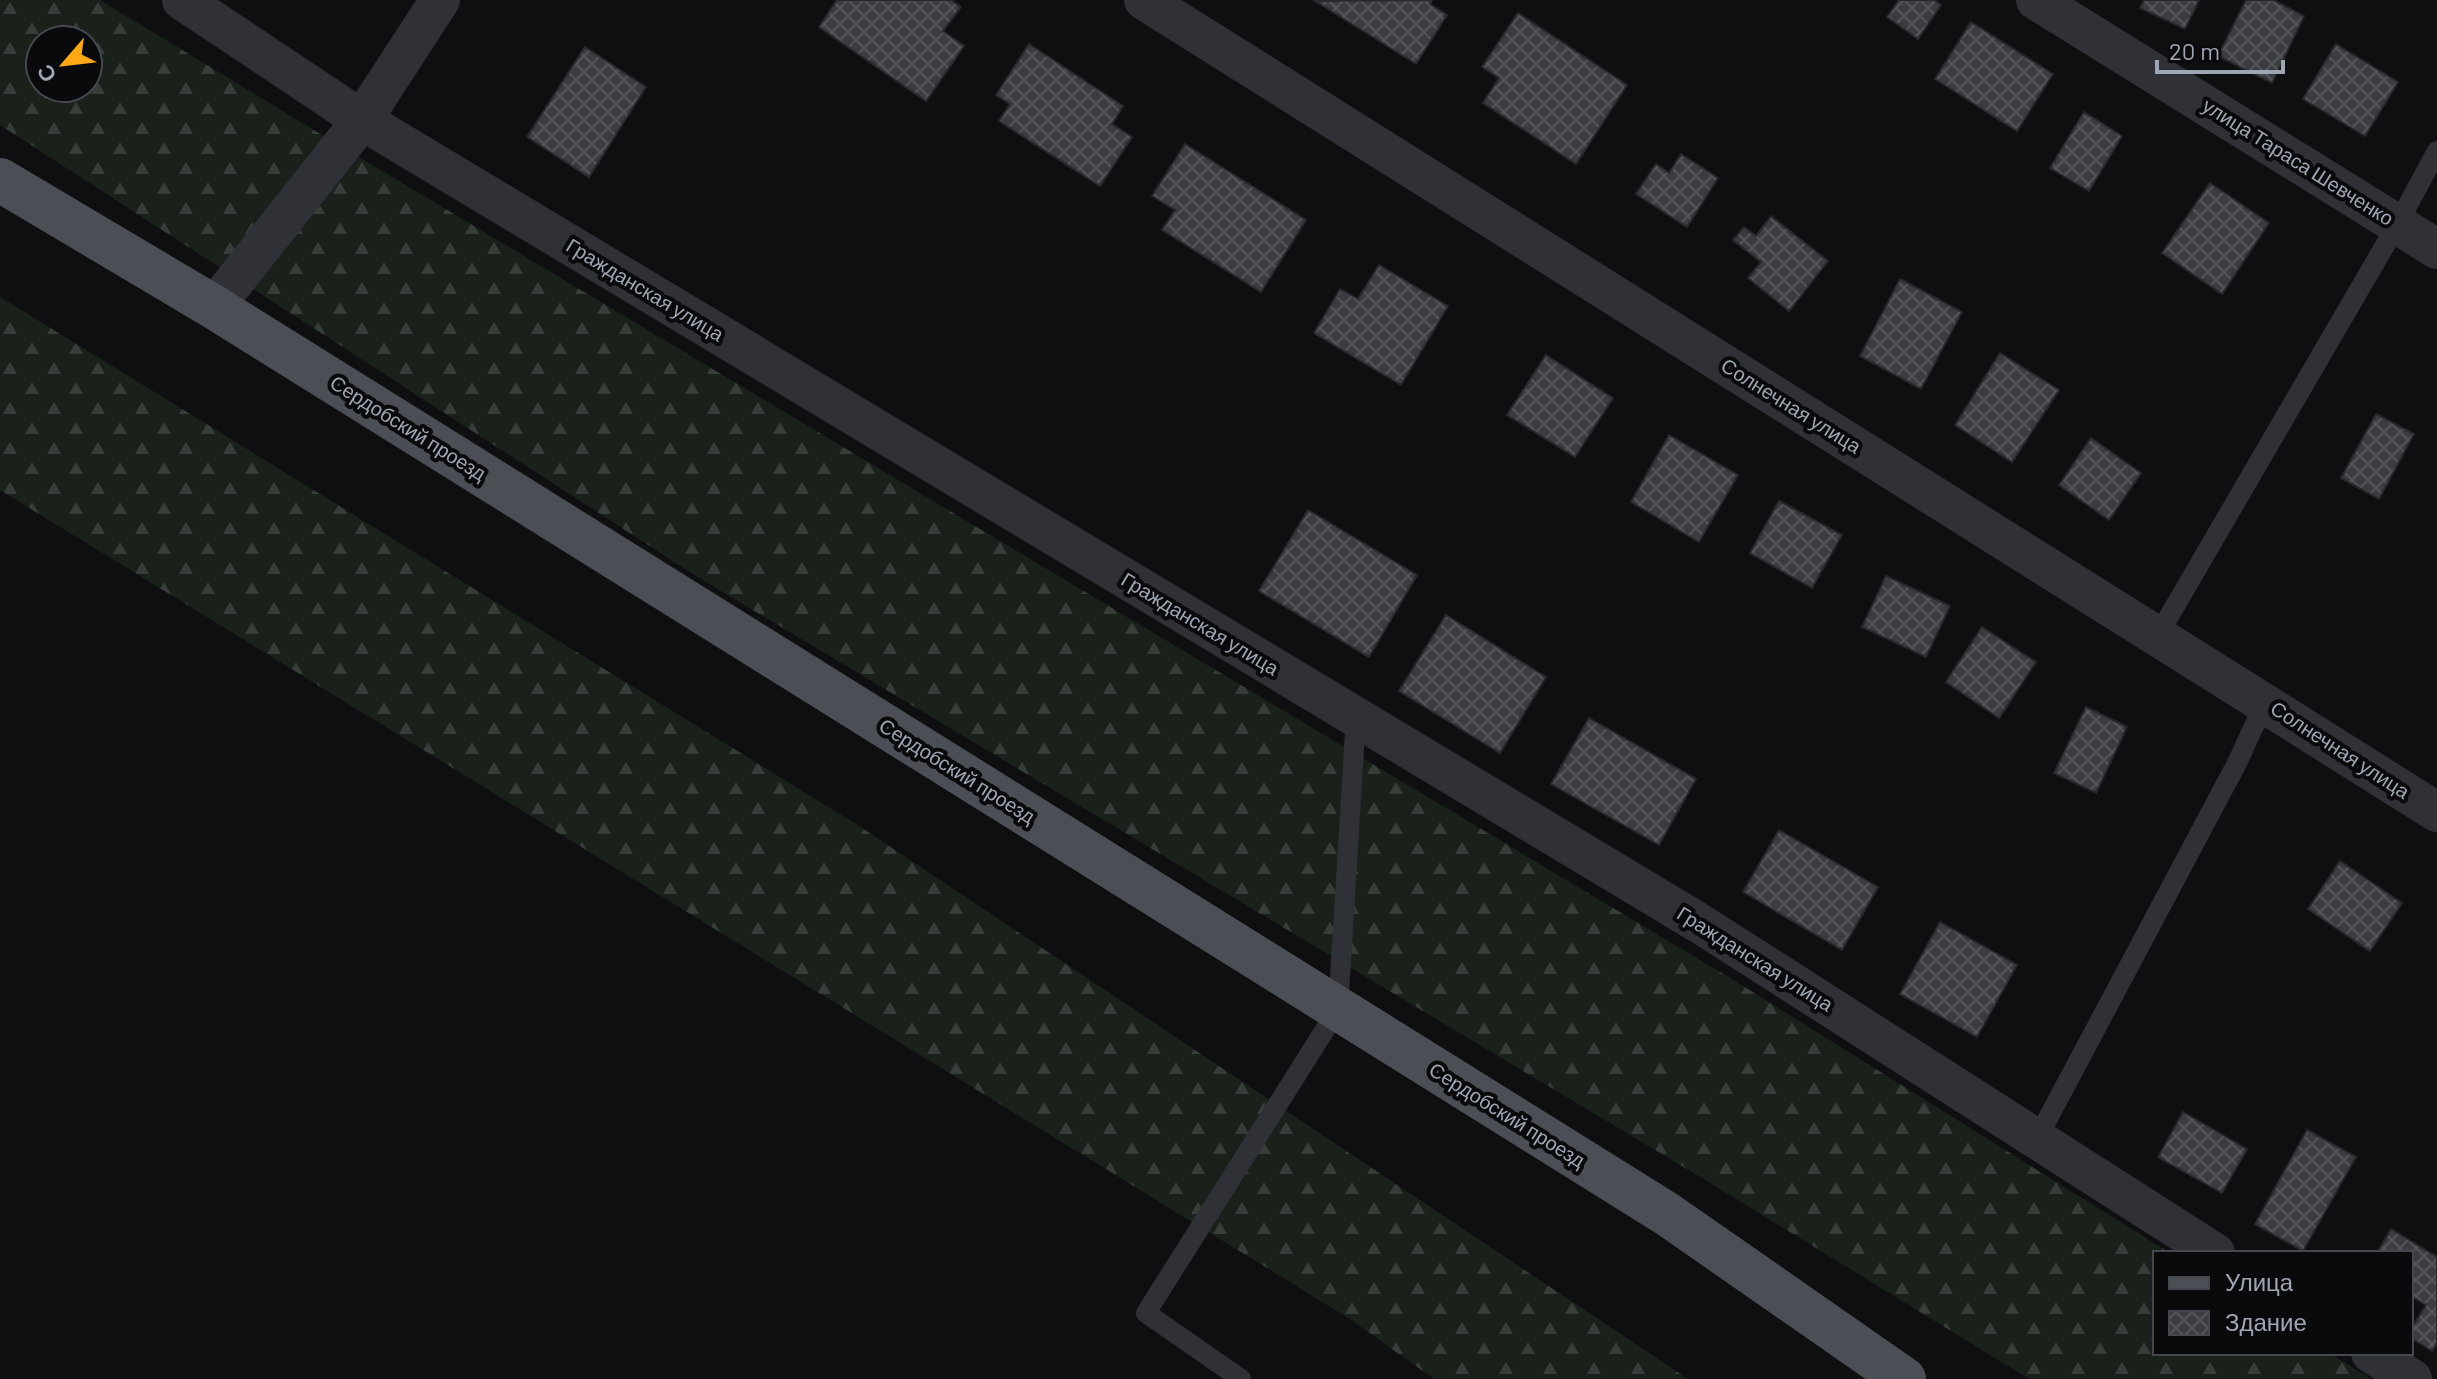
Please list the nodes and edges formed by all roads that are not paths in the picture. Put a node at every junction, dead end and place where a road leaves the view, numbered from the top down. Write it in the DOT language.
graph roads {
  1 [pos="182,0"];
  2 [pos="440,0"];
  3 [pos="1144,0"];
  4 [pos="2036,0"];
  5 [pos="362,120"];
  6 [pos="2437,151"];
  7 [pos="0,180"];
  8 [pos="2398,223"];
  9 [pos="2437,249"];
  10 [pos="214,307"];
  11 [pos="2157,637"];
  12 [pos="2265,702"];
  13 [pos="1356,717"];
  14 [pos="2437,812"];
  15 [pos="1338,1009"];
  16 [pos="2037,1139"];
  17 [pos="2212,1251"];
  18 [pos="2374,1355"];
  19 [pos="1241,1379"];
  20 [pos="1904,1379"];
  21 [pos="2412,1379"];
  1 -- 5 [label="street, Гражданская улица"];
  2 -- 5 [label="street"];
  3 -- 11 [label="street, Солнечная улица"];
  4 -- 8 [label="street, улица Тараса Шевченко"];
  5 -- 10 [label="street"];
  5 -- 13 [label="street, Гражданская улица"];
  6 -- 8 [label="lane"];
  7 -- 10 [label="main road, Сердобский проезд"];
  8 -- 9 [label="street, улица Тараса Шевченко"];
  8 -- 11 [label="lane"];
  10 -- 15 [label="main road, Сердобский проезд"];
  11 -- 12 [label="street, Солнечная улица"];
  12 -- 14 [label="street, Солнечная улица"];
  12 -- 16 [label="lane"];
  13 -- 15 [label="lane"];
  13 -- 16 [label="street, Гражданская улица"];
  15 -- 19 [label="lane"];
  15 -- 20 [label="main road, Сердобский проезд"];
  16 -- 17 [label="street, Гражданская улица"];
  18 -- 21 [label="street"];
}
